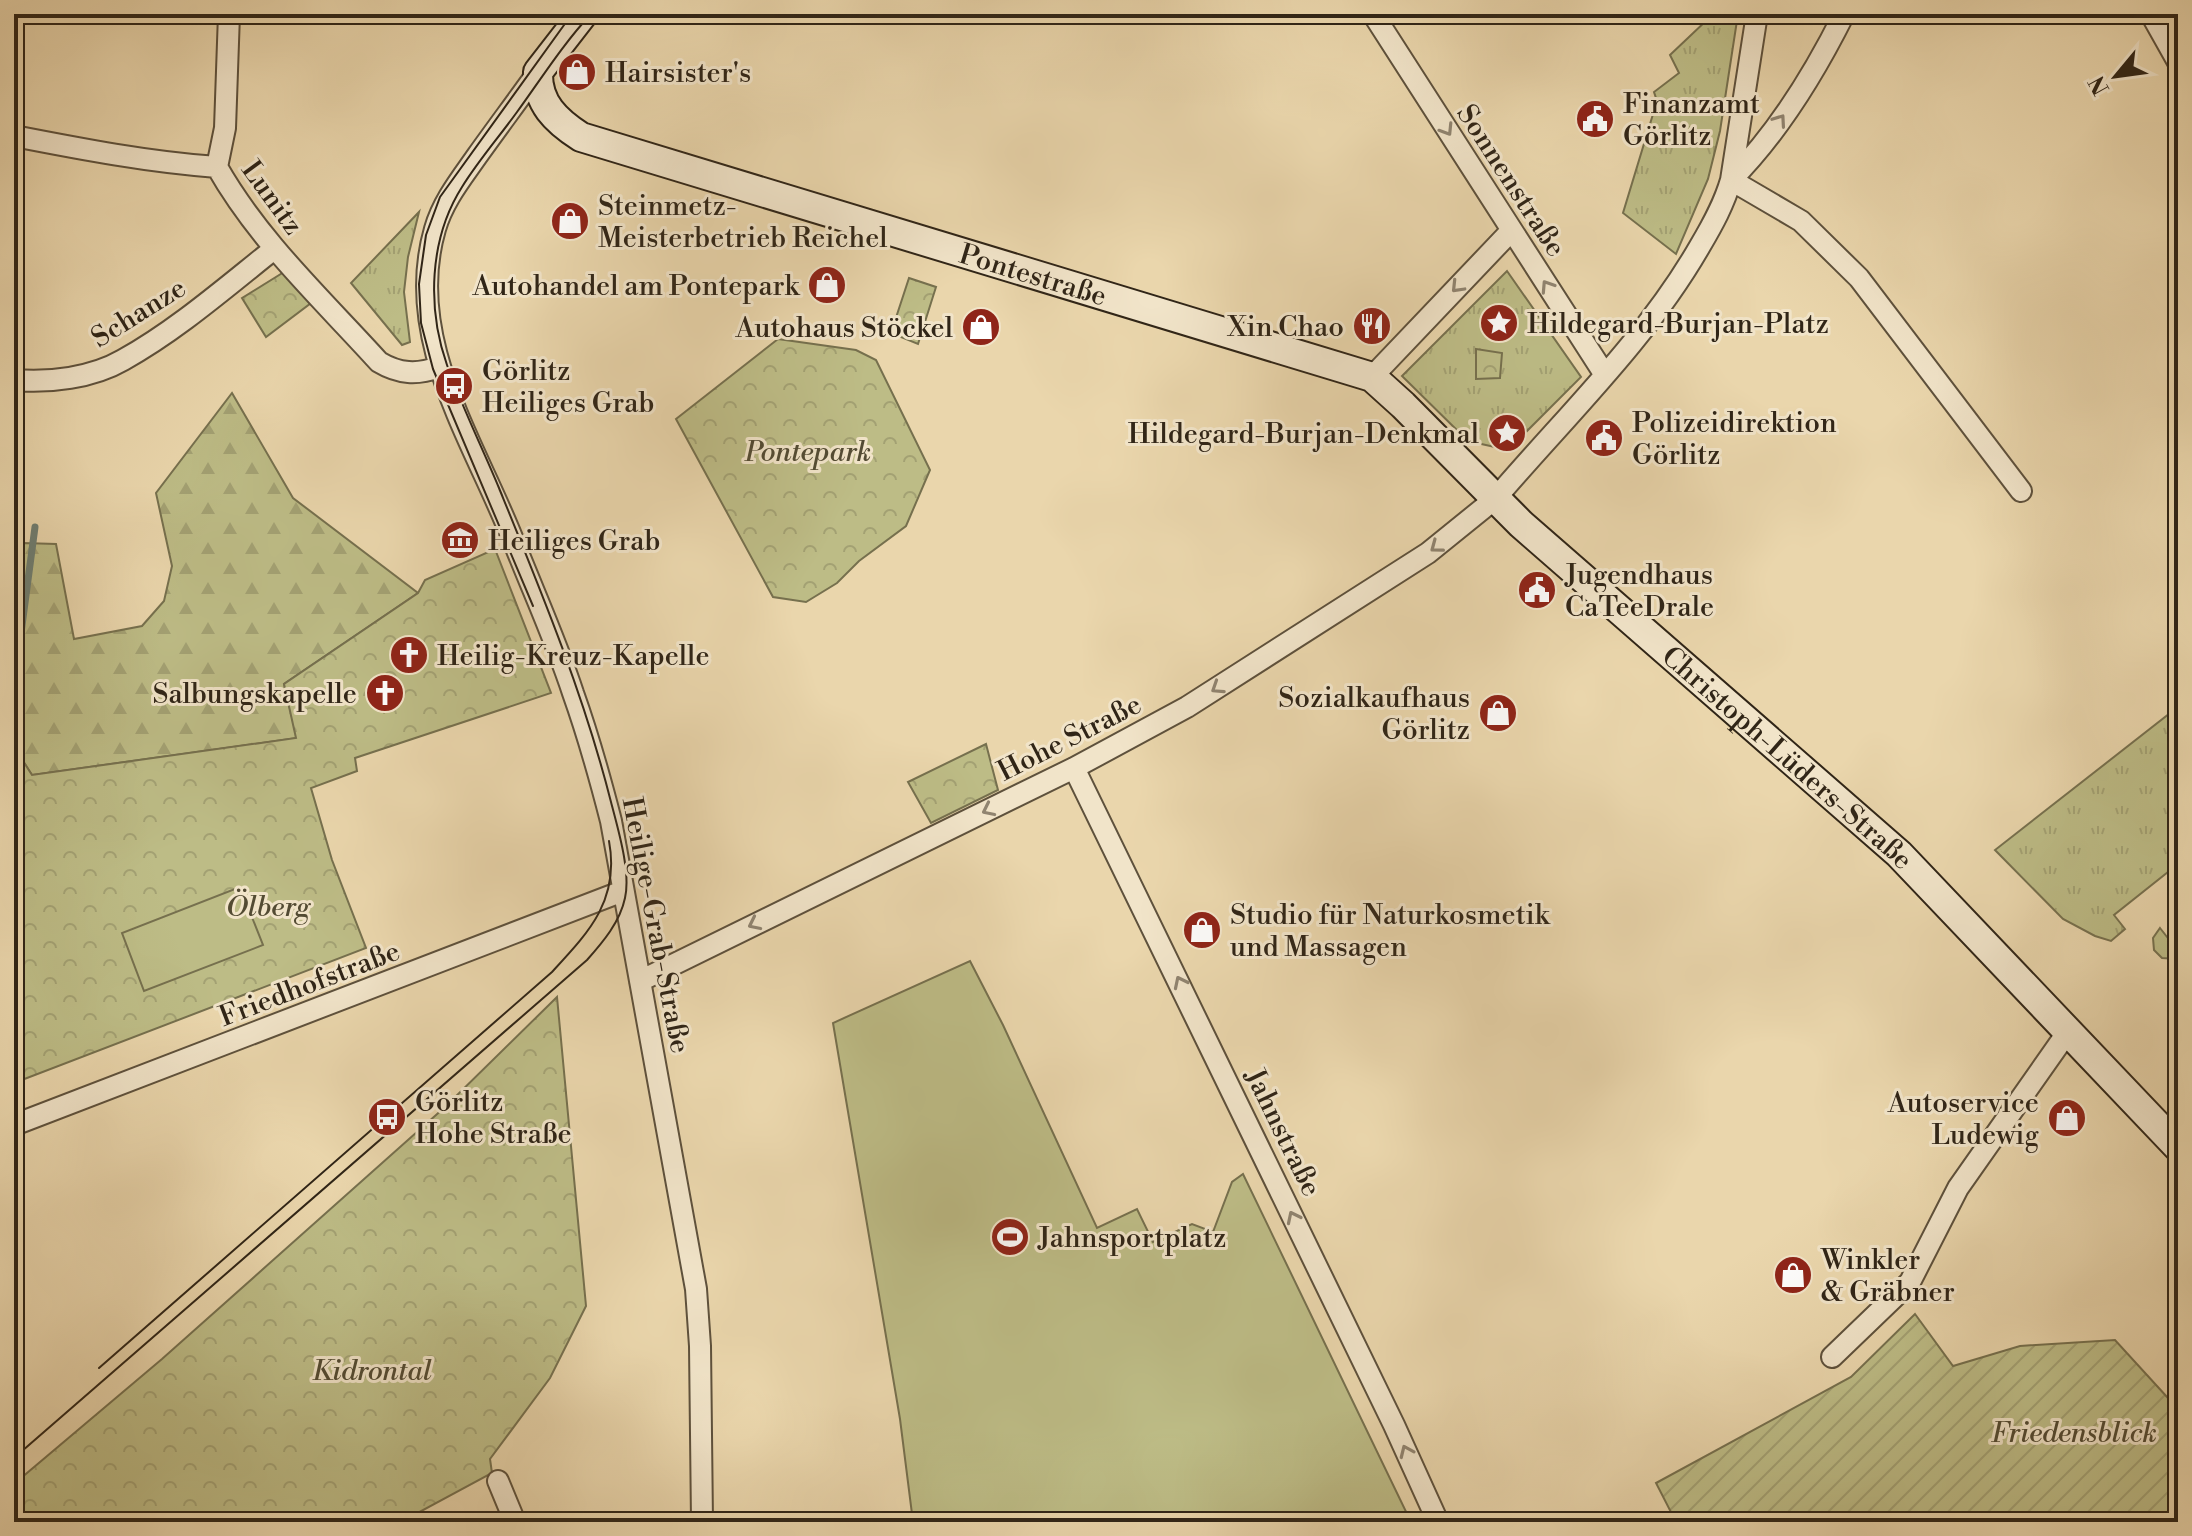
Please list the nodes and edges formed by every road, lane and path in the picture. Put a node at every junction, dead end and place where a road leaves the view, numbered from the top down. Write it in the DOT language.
graph roads {
  1 [pos="229,14"];
  2 [pos="583,14"];
  3 [pos="1373,14"];
  4 [pos="1757,14"];
  5 [pos="1844,14"];
  6 [pos="2151,14"];
  7 [pos="2178,62"];
  8 [pos="538,72"];
  9 [pos="14,136"];
  10 [pos="217,167"];
  11 [pos="1731,180"];
  12 [pos="1511,231"];
  13 [pos="274,249"];
  14 [pos="439,367"];
  15 [pos="1605,375"];
  16 [pos="1372,377"];
  17 [pos="14,380"];
  18 [pos="2021,491"];
  19 [pos="1496,498"];
  20 [pos="1074,768"];
  21 [pos="623,891"];
  22 [pos="640,981"];
  23 [pos="2069,1030"];
  24 [pos="14,1125"];
  25 [pos="2178,1147"];
  26 [pos="1832,1357"];
  27 [pos="498,1481"];
  28 [pos="515,1522"];
  29 [pos="702,1522"];
  30 [pos="1438,1522"];
  1 -- 10 [label="street, Lunitz"];
  2 -- 8 [label="street"];
  3 -- 12 [label="street, Sonnenstraße, one-way"];
  4 -- 11 [label="street"];
  11 -- 5 [label="street, one-way"];
  6 -- 7 [label="street"];
  8 -- 14 [label="street, Heilige-Grab-Straße"];
  8 -- 16 [label="street, Pontestraße"];
  9 -- 10 [label="street"];
  10 -- 13 [label="street, Lunitz"];
  11 -- 15 [label="street, Hohe Straße"];
  11 -- 18 [label="street"];
  15 -- 12 [label="street, Sonnenstraße, one-way"];
  12 -- 16 [label="street, one-way"];
  13 -- 14 [label="street, Lunitz"];
  13 -- 17 [label="street, Schanze"];
  14 -- 21 [label="street, Heilige-Grab-Straße"];
  15 -- 19 [label="street, Hohe Straße"];
  16 -- 19 [label="street, Pontestraße"];
  19 -- 20 [label="street, Hohe Straße, one-way"];
  19 -- 23 [label="street, Christoph-Lüders-Straße"];
  20 -- 22 [label="street, Hohe Straße, one-way"];
  30 -- 20 [label="street, Jahnstraße, one-way"];
  21 -- 22 [label="street, Heilige-Grab-Straße"];
  21 -- 24 [label="street, Friedhofstraße"];
  22 -- 29 [label="street, Heilige-Grab-Straße"];
  23 -- 25 [label="street, Christoph-Lüders-Straße"];
  23 -- 26 [label="street"];
  27 -- 28 [label="street"];
}
